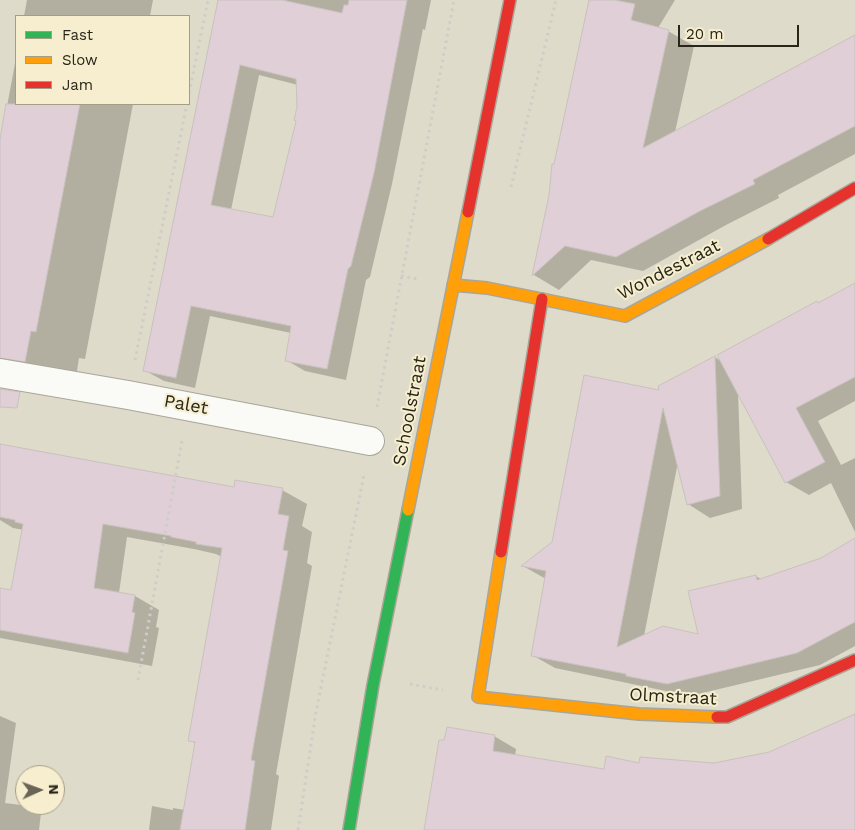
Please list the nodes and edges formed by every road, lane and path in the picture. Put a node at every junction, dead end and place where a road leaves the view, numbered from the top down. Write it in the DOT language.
graph roads {
  1 [pos="208,0"];
  2 [pos="510,0"];
  3 [pos="190,88"];
  4 [pos="187,105"];
  5 [pos="855,188"];
  6 [pos="453,285"];
  7 [pos="542,300"];
  8 [pos="0,373"];
  9 [pos="128,395"];
  10 [pos="188,406"];
  11 [pos="370,441"];
  12 [pos="855,660"];
  13 [pos="138,680"];
  14 [pos="349,830"];
  1 -- 3 [label="path"];
  2 -- 6 [label="street, Schoolstraat"];
  4 -- 9 [label="path"];
  5 -- 7 [label="street, Wondestraat"];
  6 -- 7 [label="street, Wondestraat"];
  6 -- 14 [label="street, Schoolstraat"];
  7 -- 12 [label="street, Olmstraat"];
  8 -- 9 [label="street, Palet"];
  9 -- 10 [label="street, Palet"];
  10 -- 11 [label="street, Palet"];
  10 -- 13 [label="path"];
}
